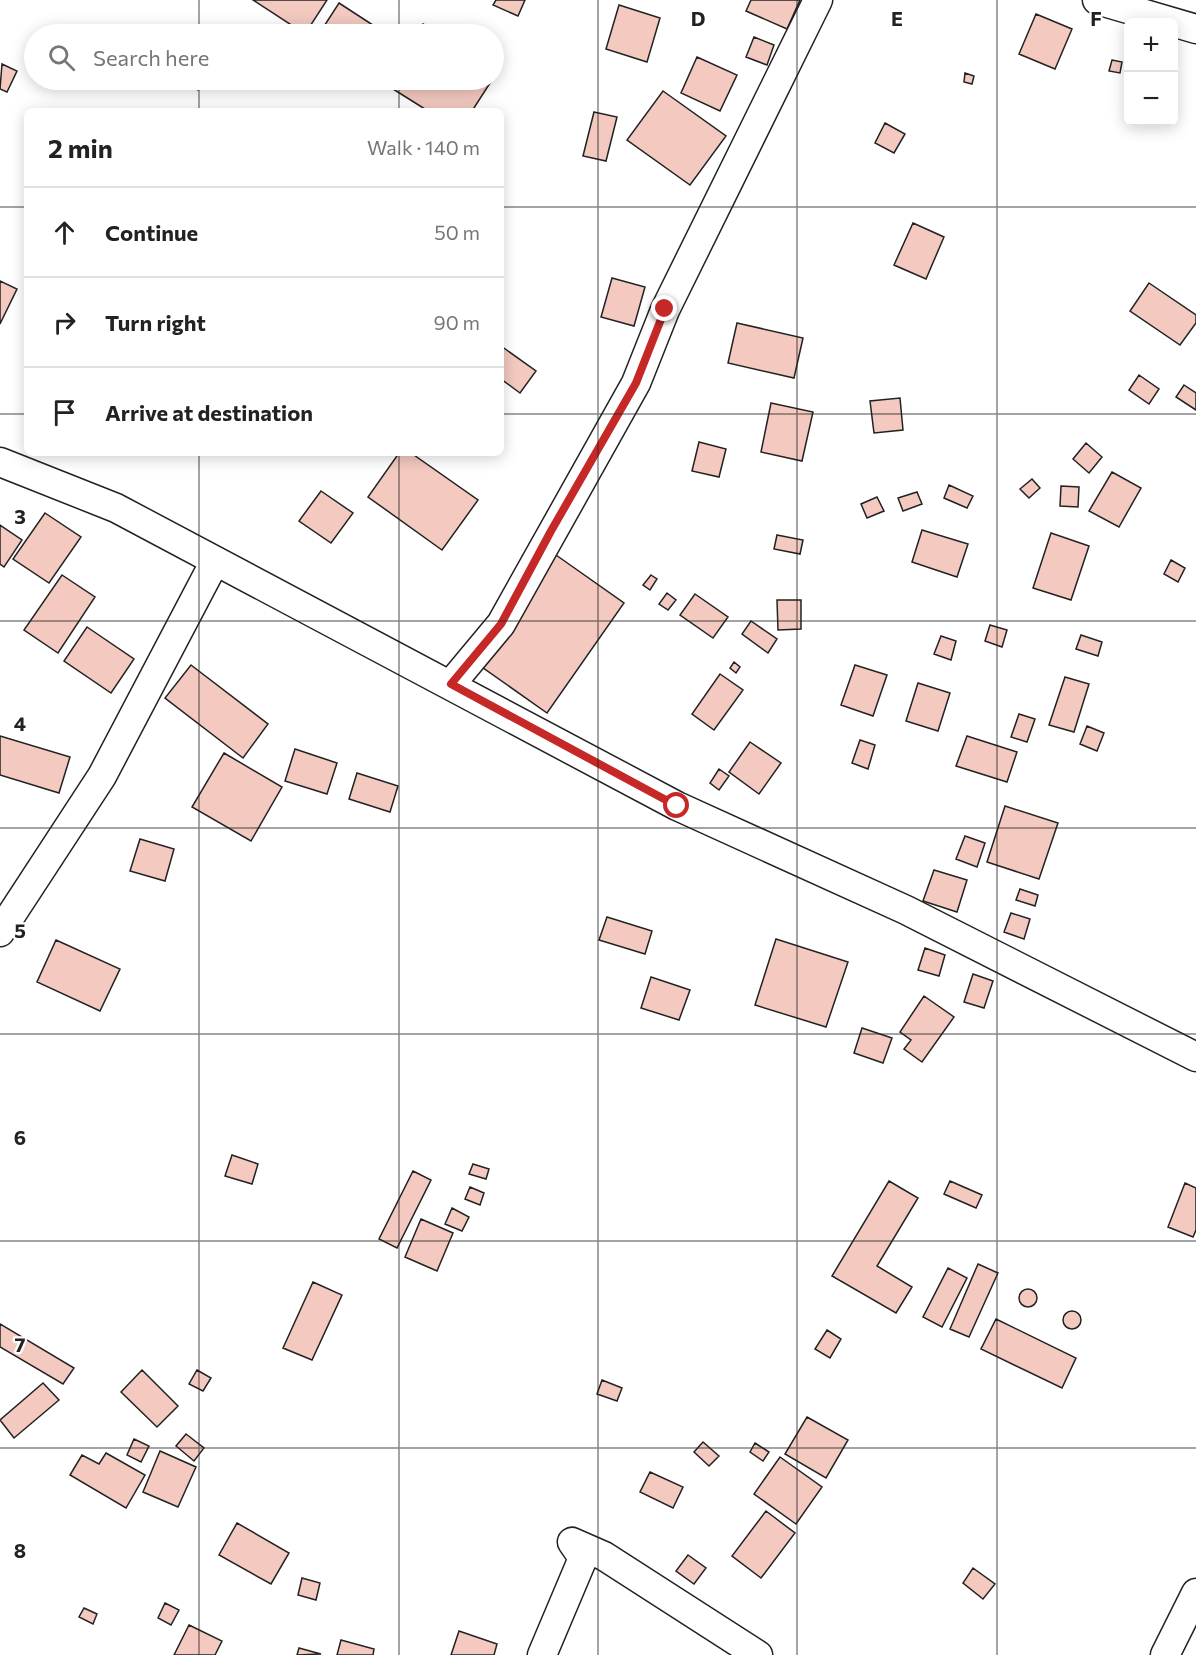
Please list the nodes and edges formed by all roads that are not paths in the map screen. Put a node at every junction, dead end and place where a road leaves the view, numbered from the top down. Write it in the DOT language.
graph roads {
  1 [pos="818,0"];
  2 [pos="1097,0"];
  3 [pos="1196,29"];
  4 [pos="0,462"];
  5 [pos="215,561"];
  6 [pos="451,684"];
  7 [pos="0,932"];
  8 [pos="1196,1057"];
  9 [pos="1196,1593"];
  10 [pos="542,1655"];
  11 [pos="758,1655"];
  12 [pos="1165,1655"];
  1 -- 6 [label="street"];
  2 -- 3 [label="street"];
  4 -- 5 [label="street"];
  5 -- 6 [label="street"];
  5 -- 7 [label="street"];
  6 -- 8 [label="street"];
  9 -- 12 [label="street"];
  10 -- 11 [label="street"];
}
